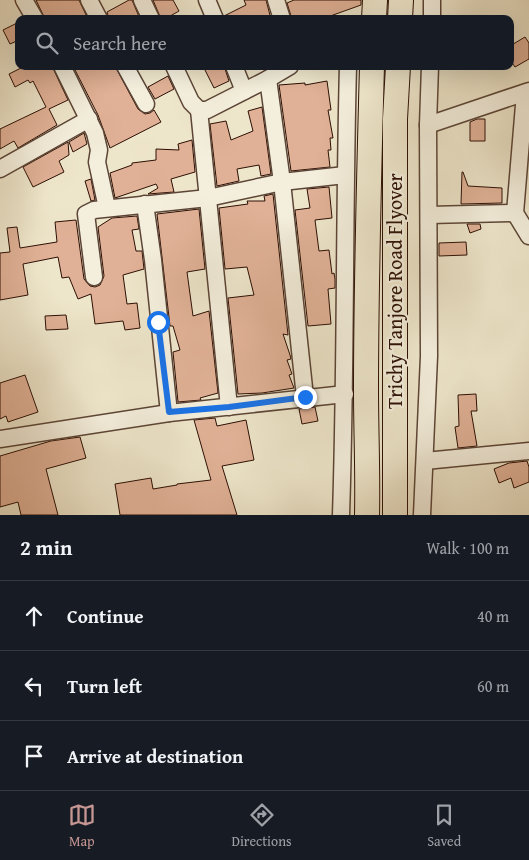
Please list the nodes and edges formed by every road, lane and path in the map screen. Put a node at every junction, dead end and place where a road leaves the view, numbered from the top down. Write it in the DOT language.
graph roads {
  1 [pos="24,0"];
  2 [pos="89,0"];
  3 [pos="143,0"];
  4 [pos="207,0"];
  5 [pos="276,0"];
  6 [pos="375,0"];
  7 [pos="401,0"];
  8 [pos="33,15"];
  9 [pos="97,15"];
  10 [pos="149,15"];
  11 [pos="213,15"];
  12 [pos="281,15"];
  13 [pos="374,15"];
  14 [pos="400,15"];
  15 [pos="64,70"];
  16 [pos="127,70"];
  17 [pos="176,70"];
  18 [pos="236,70"];
  19 [pos="283,70"];
  20 [pos="348,70"];
  21 [pos="372,70"];
  22 [pos="398,70"];
  23 [pos="430,70"];
  24 [pos="268,79"];
  25 [pos="244,90"];
  26 [pos="527,92"];
  27 [pos="146,104"];
  28 [pos="199,110"];
  29 [pos="89,119"];
  30 [pos="428,125"];
  31 [pos="0,169"];
  32 [pos="345,175"];
  33 [pos="282,182"];
  34 [pos="208,198"];
  35 [pos="145,204"];
  36 [pos="107,208"];
  37 [pos="429,214"];
  38 [pos="515,214"];
  39 [pos="529,236"];
  40 [pos="94,277"];
  41 [pos="345,394"];
  42 [pos="305,397"];
  43 [pos="229,407"];
  44 [pos="169,412"];
  45 [pos="0,439"];
  46 [pos="529,451"];
  47 [pos="425,461"];
  48 [pos="422,513"];
  49 [pos="341,515"];
  50 [pos="367,515"];
  51 [pos="394,515"];
  1 -- 8 [label="street"];
  2 -- 9 [label="street"];
  3 -- 10 [label="street"];
  4 -- 11 [label="street"];
  5 -- 12 [label="street"];
  6 -- 13 [label="highway"];
  7 -- 14 [label="highway"];
  15 -- 29 [label="street"];
  16 -- 27 [label="street"];
  17 -- 28 [label="street"];
  18 -- 25 [label="street"];
  19 -- 24 [label="street"];
  20 -- 32 [label="street"];
  21 -- 50 [label="highway, Trichy Tanjore Road Flyover"];
  22 -- 51 [label="highway, Trichy Tanjore Road Flyover, bridge"];
  23 -- 30 [label="street"];
  24 -- 25 [label="street"];
  24 -- 33 [label="street"];
  25 -- 28 [label="street"];
  26 -- 30 [label="street"];
  26 -- 38 [label="street"];
  28 -- 34 [label="street"];
  29 -- 31 [label="street"];
  29 -- 36 [label="street"];
  30 -- 37 [label="street"];
  32 -- 33 [label="street"];
  32 -- 41 [label="street"];
  33 -- 34 [label="street"];
  33 -- 42 [label="street"];
  34 -- 35 [label="street"];
  34 -- 43 [label="street"];
  35 -- 36 [label="street"];
  35 -- 44 [label="street"];
  36 -- 40 [label="street"];
  37 -- 38 [label="street"];
  37 -- 47 [label="street"];
  38 -- 39 [label="street"];
  41 -- 42 [label="street"];
  41 -- 49 [label="street"];
  42 -- 43 [label="street"];
  43 -- 44 [label="street"];
  44 -- 45 [label="street"];
  46 -- 47 [label="street"];
  47 -- 48 [label="street"];
  48 -- 51 [label="street"];
}
